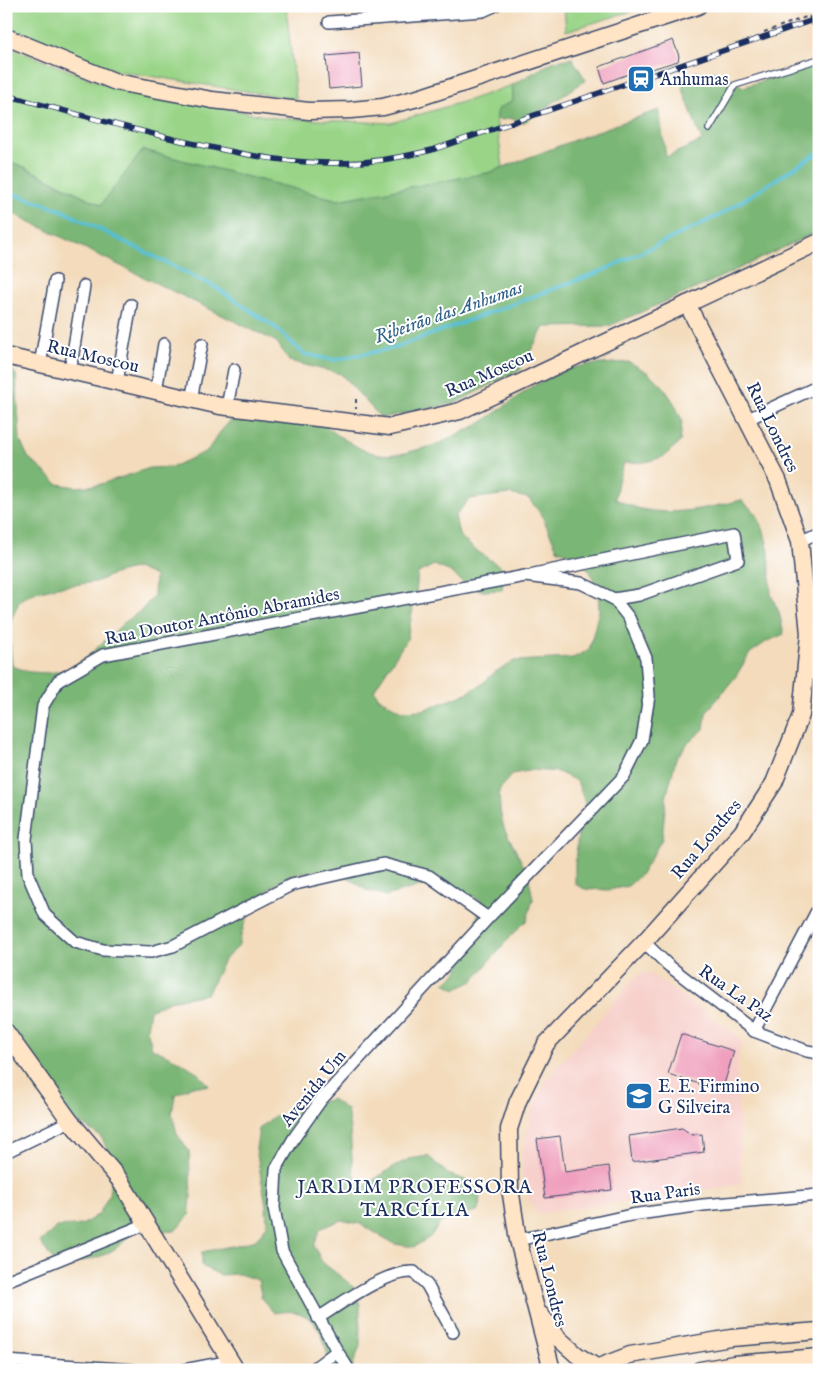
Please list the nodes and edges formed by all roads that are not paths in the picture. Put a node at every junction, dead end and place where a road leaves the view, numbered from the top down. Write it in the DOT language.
graph roads {
  1 [pos="375,6"];
  2 [pos="494,6"];
  3 [pos="698,6"];
  4 [pos="376,18"];
  5 [pos="329,22"];
  6 [pos="6,37"];
  7 [pos="819,59"];
  8 [pos="709,129"];
  9 [pos="819,242"];
  10 [pos="55,281"];
  11 [pos="84,286"];
  12 [pos="687,304"];
  13 [pos="131,305"];
  14 [pos="164,344"];
  15 [pos="202,344"];
  16 [pos="6,356"];
  17 [pos="40,364"];
  18 [pos="234,370"];
  19 [pos="70,371"];
  20 [pos="117,382"];
  21 [pos="819,386"];
  22 [pos="156,391"];
  23 [pos="191,400"];
  24 [pos="227,407"];
  25 [pos="748,419"];
  26 [pos="819,532"];
  27 [pos="800,541"];
  28 [pos="525,576"];
  29 [pos="614,599"];
  30 [pos="532,872"];
  31 [pos="819,907"];
  32 [pos="488,918"];
  33 [pos="644,942"];
  34 [pos="754,1031"];
  35 [pos="6,1032"];
  36 [pos="819,1054"];
  37 [pos="70,1121"];
  38 [pos="6,1152"];
  39 [pos="819,1195"];
  40 [pos="146,1224"];
  41 [pos="518,1240"];
  42 [pos="6,1281"];
  43 [pos="536,1307"];
  44 [pos="318,1318"];
  45 [pos="816,1329"];
  46 [pos="452,1332"];
  47 [pos="337,1351"];
  48 [pos="819,1357"];
  49 [pos="8,1362"];
  50 [pos="234,1365"];
  51 [pos="98,1368"];
  52 [pos="597,1369"];
  53 [pos="134,1370"];
  54 [pos="184,1370"];
  55 [pos="312,1370"];
  56 [pos="350,1370"];
  57 [pos="552,1370"];
  58 [pos="700,1370"];
  1 -- 4 [label="street"];
  2 -- 4 [label="street"];
  3 -- 6 [label="street"];
  4 -- 5 [label="street"];
  7 -- 8 [label="lane"];
  9 -- 12 [label="street, Rua Moscou"];
  10 -- 17 [label="street"];
  11 -- 19 [label="street"];
  12 -- 24 [label="street, Rua Moscou"];
  12 -- 25 [label="street, Rua Londres"];
  13 -- 20 [label="street"];
  14 -- 22 [label="street"];
  15 -- 23 [label="street"];
  16 -- 17 [label="street, Rua Moscou"];
  17 -- 19 [label="street, Rua Moscou"];
  18 -- 24 [label="street"];
  19 -- 20 [label="street, Rua Moscou"];
  20 -- 22 [label="street, Rua Moscou"];
  21 -- 25 [label="street"];
  22 -- 23 [label="street, Rua Moscou"];
  23 -- 24 [label="street, Rua Moscou"];
  25 -- 27 [label="street, Rua Londres"];
  26 -- 27 [label="street"];
  27 -- 33 [label="street, Rua Londres"];
  28 -- 29 [label="street, Rua Doutor Antônio Abramides"];
  28 -- 29 [label="street, Rua Doutor Antônio Abramides"];
  28 -- 32 [label="street, Rua Doutor Antônio Abramides"];
  29 -- 30 [label="street, Rua Doutor Antônio Abramides"];
  30 -- 32 [label="street, Avenida Um"];
  31 -- 34 [label="street"];
  32 -- 44 [label="street, Avenida Um"];
  33 -- 34 [label="street, Rua La Paz"];
  33 -- 41 [label="street, Rua Londres"];
  34 -- 36 [label="street, Rua La Paz"];
  35 -- 37 [label="street"];
  37 -- 38 [label="street"];
  37 -- 40 [label="street"];
  39 -- 41 [label="street, Rua Paris"];
  40 -- 42 [label="street"];
  40 -- 50 [label="street"];
  41 -- 43 [label="street, Rua Londres"];
  43 -- 52 [label="street"];
  43 -- 57 [label="street, Rua Londres"];
  44 -- 46 [label="street"];
  44 -- 47 [label="street, Avenida Um"];
  45 -- 52 [label="street"];
  47 -- 55 [label="street"];
  47 -- 56 [label="street, Avenida Um"];
  48 -- 58 [label="street"];
  49 -- 51 [label="street"];
  50 -- 54 [label="street"];
  51 -- 53 [label="street"];
}
